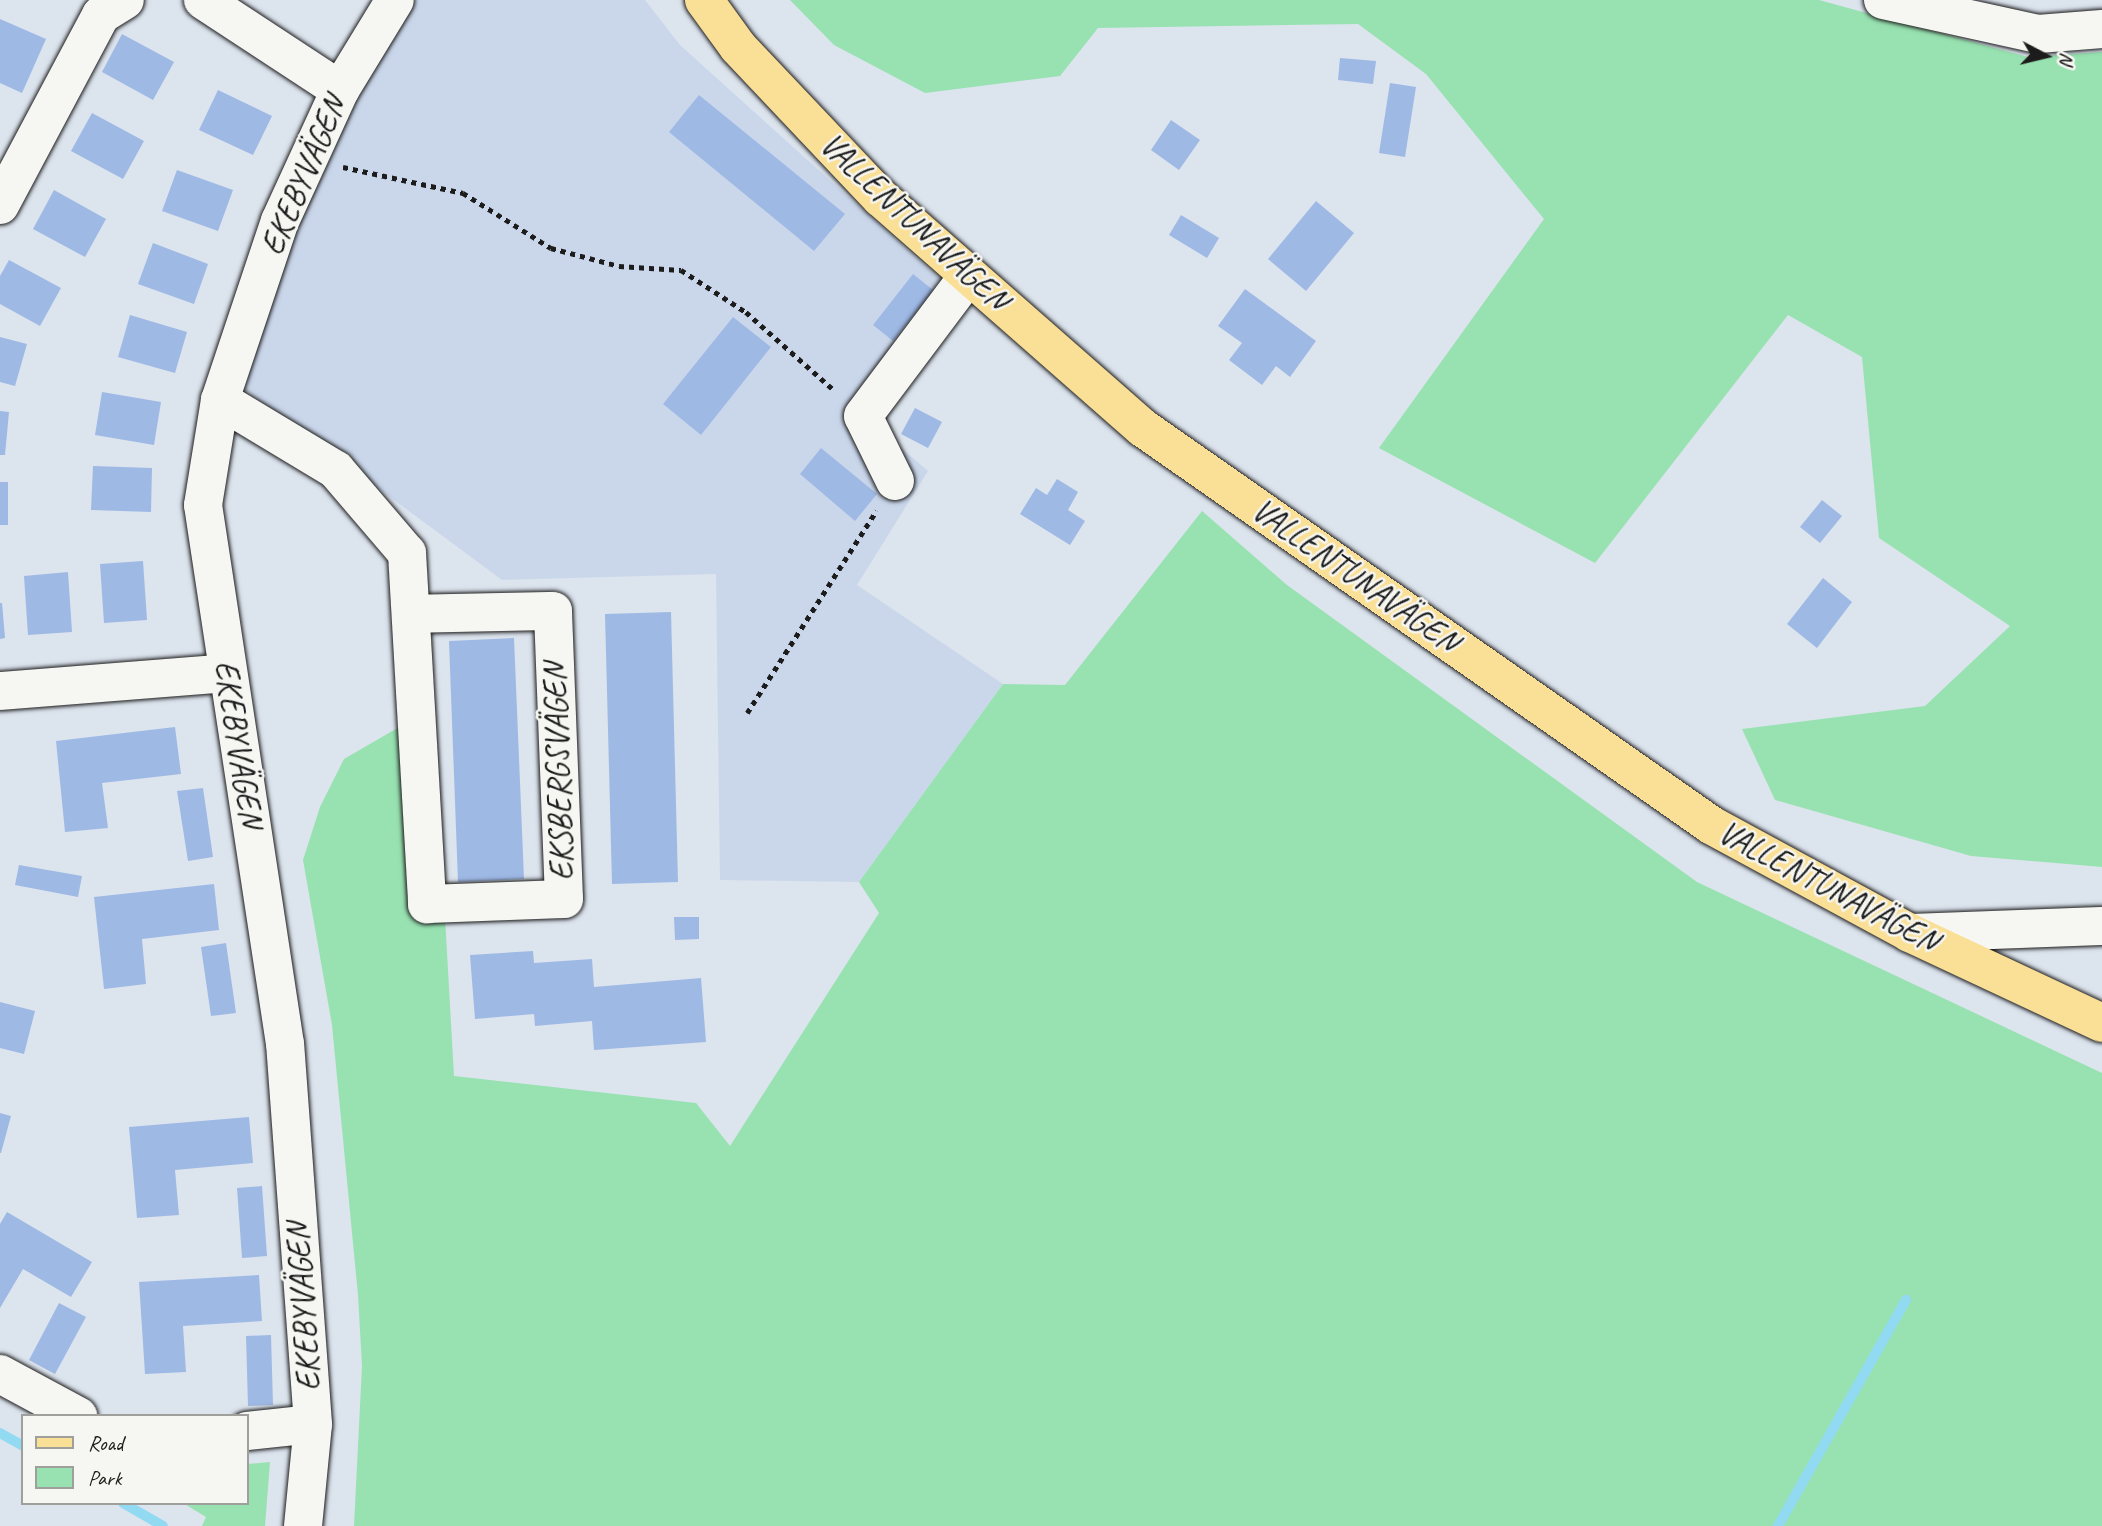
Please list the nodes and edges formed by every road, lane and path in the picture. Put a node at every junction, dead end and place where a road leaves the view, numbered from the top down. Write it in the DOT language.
graph roads {
  1 [pos="125,0"];
  2 [pos="203,0"];
  3 [pos="395,0"];
  4 [pos="704,0"];
  5 [pos="1883,0"];
  6 [pos="2102,29"];
  7 [pos="340,90"];
  8 [pos="308,159"];
  9 [pos="0,205"];
  10 [pos="968,276"];
  11 [pos="220,400"];
  12 [pos="863,416"];
  13 [pos="895,481"];
  14 [pos="413,614"];
  15 [pos="227,673"];
  16 [pos="0,691"];
  17 [pos="747,713"];
  18 [pos="2102,926"];
  19 [pos="1910,933"];
  20 [pos="2102,1023"];
  21 [pos="0,1374"];
  22 [pos="74,1414"];
  23 [pos="313,1424"];
  24 [pos="248,1431"];
  25 [pos="303,1526"];
  1 -- 9 [label="street"];
  2 -- 7 [label="street"];
  3 -- 7 [label="street, EKEBYVÄGEN"];
  4 -- 10 [label="main road, VALLENTUNAVÄGEN"];
  5 -- 6 [label="street"];
  7 -- 8 [label="street, EKEBYVÄGEN"];
  8 -- 11 [label="street, EKEBYVÄGEN"];
  8 -- 12 [label="path"];
  10 -- 12 [label="street"];
  10 -- 19 [label="main road, VALLENTUNAVÄGEN"];
  11 -- 14 [label="street, EKSBERGSVÄGEN"];
  11 -- 15 [label="street, EKEBYVÄGEN"];
  12 -- 13 [label="street"];
  13 -- 17 [label="path"];
  14 -- 14 [label="street, EKSBERGSVÄGEN"];
  15 -- 16 [label="street"];
  15 -- 23 [label="street, EKEBYVÄGEN"];
  18 -- 19 [label="street"];
  19 -- 20 [label="main road, VALLENTUNAVÄGEN"];
  21 -- 22 [label="street"];
  23 -- 24 [label="street"];
  23 -- 25 [label="street, EKEBYVÄGEN"];
}
